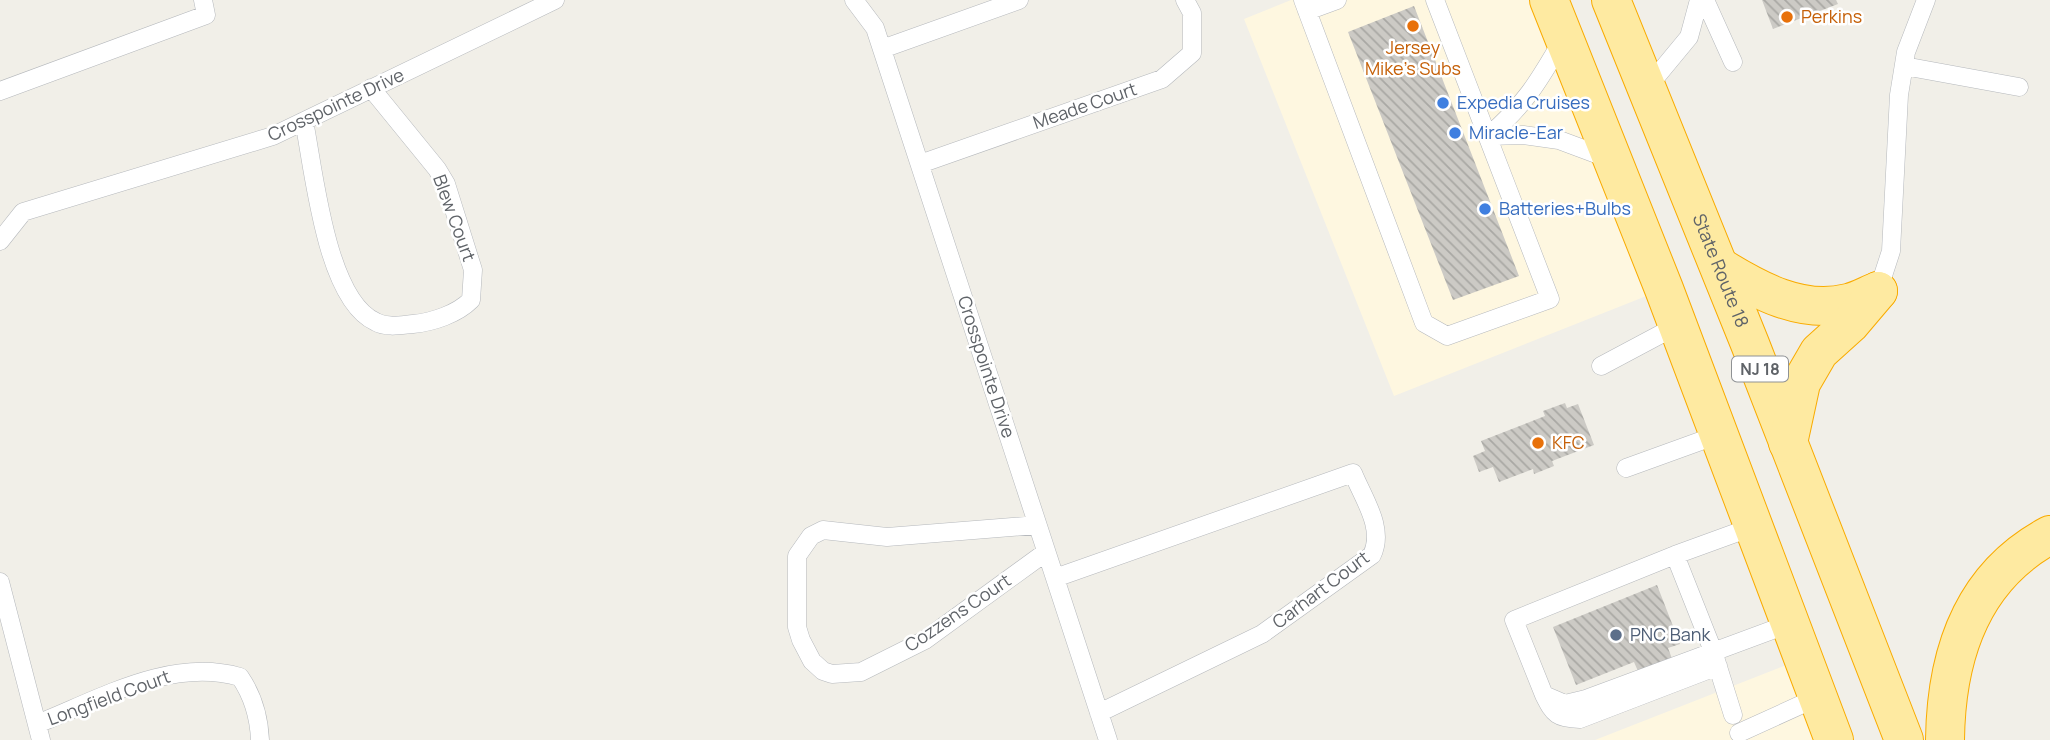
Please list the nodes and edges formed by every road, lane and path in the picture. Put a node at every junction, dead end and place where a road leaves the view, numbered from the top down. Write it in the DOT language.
graph roads {
  1 [pos="203,0"];
  2 [pos="555,0"];
  3 [pos="854,0"];
  4 [pos="1019,0"];
  5 [pos="1185,0"];
  6 [pos="1337,0"];
  7 [pos="1435,0"];
  8 [pos="1549,0"];
  9 [pos="1611,0"];
  10 [pos="1699,0"];
  11 [pos="1705,0"];
  12 [pos="1926,0"];
  13 [pos="1305,6"];
  14 [pos="1564,38"];
  15 [pos="882,49"];
  16 [pos="1733,62"];
  17 [pos="1904,66"];
  18 [pos="2018,88"];
  19 [pos="371,89"];
  20 [pos="1646,89"];
  21 [pos="0,91"];
  22 [pos="304,121"];
  23 [pos="1488,136"];
  24 [pos="1613,160"];
  25 [pos="919,164"];
  26 [pos="0,241"];
  27 [pos="1720,267"];
  28 [pos="1878,291"];
  29 [pos="1678,325"];
  30 [pos="1601,366"];
  31 [pos="1720,434"];
  32 [pos="1788,443"];
  33 [pos="1626,468"];
  34 [pos="1037,525"];
  35 [pos="1752,527"];
  36 [pos="2050,535"];
  37 [pos="1046,552"];
  38 [pos="1675,555"];
  39 [pos="1055,578"];
  40 [pos="0,582"];
  41 [pos="1791,623"];
  42 [pos="1716,658"];
  43 [pos="1818,697"];
  44 [pos="1099,713"];
  45 [pos="1733,715"];
  46 [pos="39,732"];
  47 [pos="1739,733"];
  48 [pos="260,740"];
  49 [pos="1108,740"];
  50 [pos="1834,740"];
  51 [pos="1904,740"];
  52 [pos="1945,740"];
  1 -- 21 [label="lane"];
  2 -- 19 [label="lane, Crosspointe Drive"];
  3 -- 15 [label="lane, Crosspointe Drive"];
  4 -- 15 [label="lane"];
  5 -- 25 [label="lane, Meade Court"];
  6 -- 13 [label="lane"];
  7 -- 23 [label="lane"];
  8 -- 14 [label="highway"];
  9 -- 20 [label="highway, State Route 18 / NJ 18"];
  10 -- 20 [label="lane"];
  11 -- 16 [label="lane"];
  12 -- 17 [label="lane"];
  13 -- 23 [label="lane"];
  14 -- 23 [label="lane"];
  14 -- 24 [label="highway"];
  15 -- 25 [label="lane, Crosspointe Drive"];
  17 -- 18 [label="lane"];
  17 -- 28 [label="lane"];
  19 -- 22 [label="lane, Crosspointe Drive"];
  19 -- 22 [label="lane, Blew Court"];
  20 -- 27 [label="highway, State Route 18 / NJ 18"];
  22 -- 26 [label="lane, Crosspointe Drive"];
  23 -- 24 [label="lane"];
  24 -- 29 [label="highway"];
  25 -- 34 [label="lane, Crosspointe Drive"];
  27 -- 28 [label="highway"];
  27 -- 32 [label="highway, State Route 18 / NJ 18"];
  28 -- 32 [label="highway"];
  29 -- 30 [label="lane"];
  29 -- 31 [label="highway"];
  31 -- 33 [label="lane"];
  31 -- 35 [label="highway"];
  32 -- 51 [label="highway, State Route 18 / NJ 18"];
  34 -- 37 [label="lane, Crosspointe Drive"];
  34 -- 37 [label="lane, Cozzens Court"];
  35 -- 38 [label="lane"];
  35 -- 41 [label="highway"];
  36 -- 52 [label="highway"];
  37 -- 39 [label="lane, Crosspointe Drive"];
  38 -- 42 [label="lane"];
  38 -- 42 [label="lane"];
  39 -- 44 [label="lane, Crosspointe Drive"];
  39 -- 44 [label="lane, Carhart Court"];
  40 -- 46 [label="lane"];
  41 -- 42 [label="lane"];
  41 -- 43 [label="highway"];
  42 -- 45 [label="lane"];
  43 -- 47 [label="lane"];
  43 -- 50 [label="highway"];
  44 -- 49 [label="lane, Crosspointe Drive"];
  46 -- 48 [label="lane, Longfield Court"];
}
